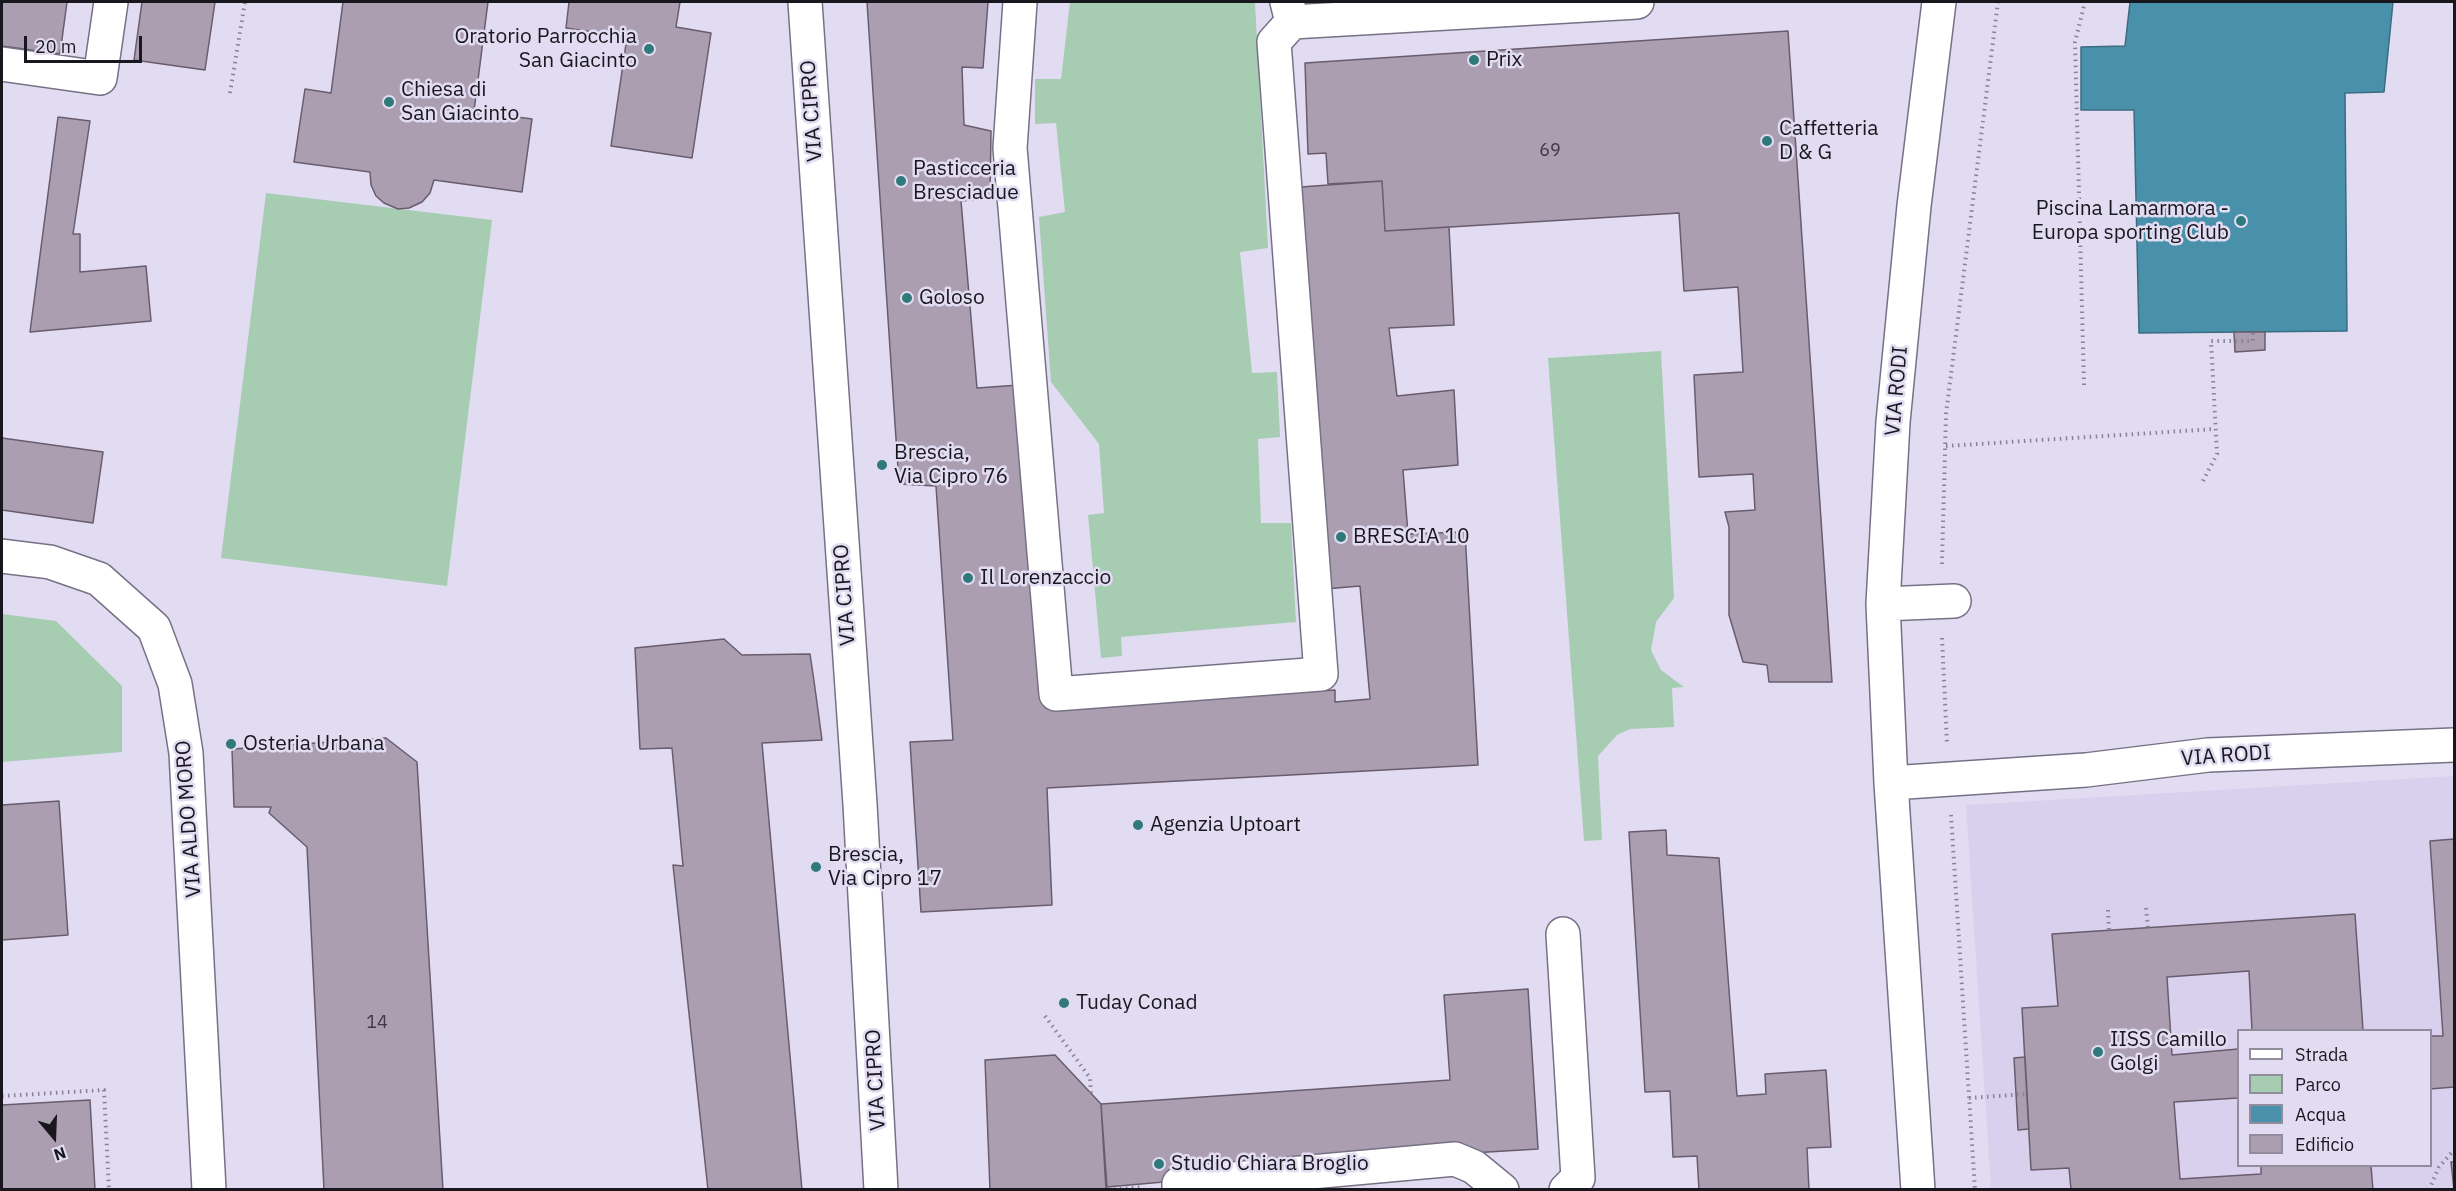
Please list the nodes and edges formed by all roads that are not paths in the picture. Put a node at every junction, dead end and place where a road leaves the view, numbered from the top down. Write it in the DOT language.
graph roads {
  1 [pos="111,2"];
  2 [pos="805,2"];
  3 [pos="1020,2"];
  4 [pos="1637,2"];
  5 [pos="1939,2"];
  6 [pos="1289,12"];
  7 [pos="2,64"];
  8 [pos="2,556"];
  9 [pos="1954,601"];
  10 [pos="1883,604"];
  11 [pos="2454,745"];
  12 [pos="1891,783"];
  13 [pos="1563,934"];
  14 [pos="209,1190"];
  15 [pos="881,1190"];
  16 [pos="1179,1190"];
  17 [pos="1502,1190"];
  18 [pos="1566,1190"];
  19 [pos="1918,1190"];
  1 -- 7 [label="street"];
  2 -- 15 [label="street, VIA CIPRO"];
  3 -- 6 [label="street"];
  4 -- 6 [label="street"];
  5 -- 10 [label="street, VIA RODI"];
  8 -- 14 [label="street, VIA ALDO MORO"];
  9 -- 10 [label="street"];
  10 -- 12 [label="street, VIA RODI"];
  11 -- 12 [label="street, VIA RODI"];
  12 -- 19 [label="street, VIA RODI"];
  13 -- 18 [label="street"];
  16 -- 17 [label="street"];
}
